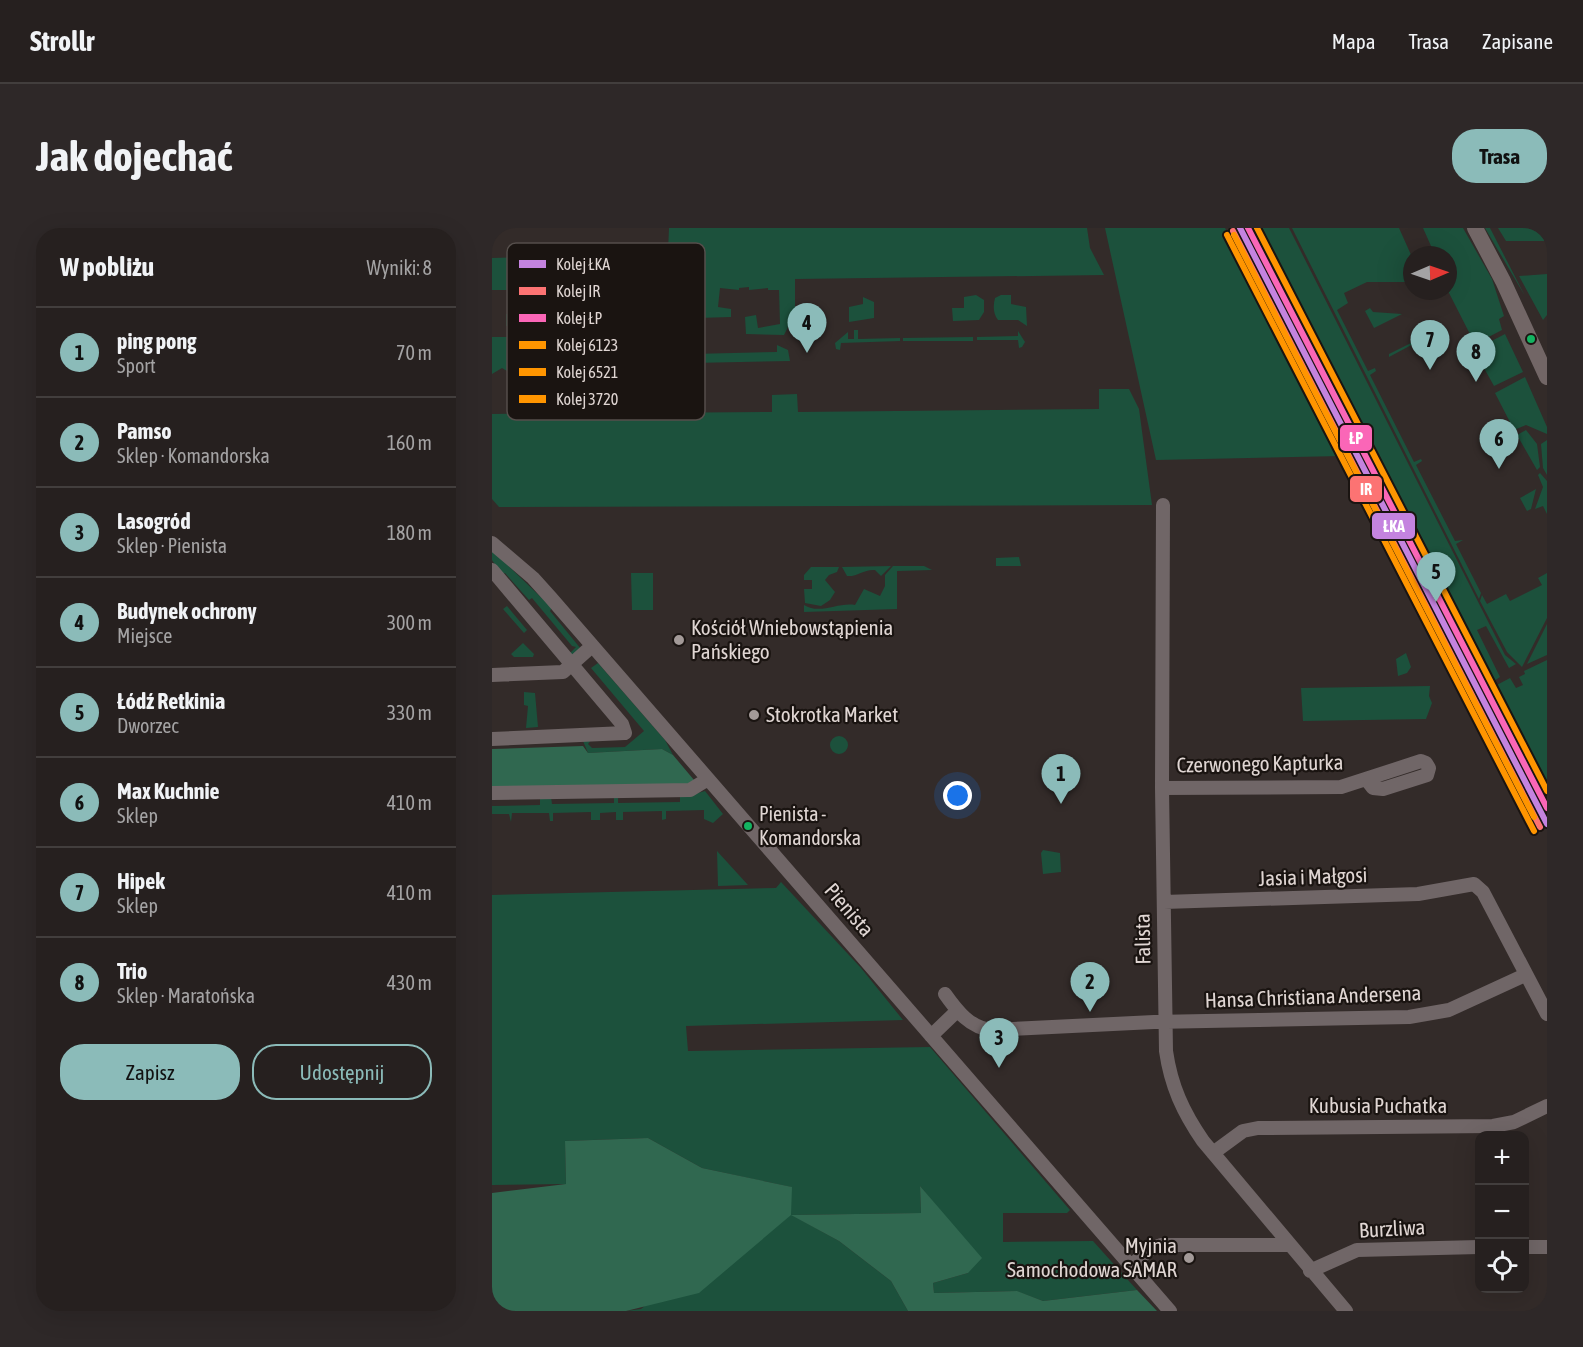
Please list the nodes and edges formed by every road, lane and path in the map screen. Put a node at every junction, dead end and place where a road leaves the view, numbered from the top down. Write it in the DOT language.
graph roads {
  1 [pos="1474,228"];
  2 [pos="1547,377"];
  3 [pos="1163,505"];
  4 [pos="492,543"];
  5 [pos="492,570"];
  6 [pos="592,646"];
  7 [pos="573,664"];
  8 [pos="492,675"];
  9 [pos="492,740"];
  10 [pos="1426,763"];
  11 [pos="708,779"];
  12 [pos="1162,788"];
  13 [pos="492,793"];
  14 [pos="1164,902"];
  15 [pos="1525,975"];
  16 [pos="945,994"];
  17 [pos="957,1011"];
  18 [pos="1547,1014"];
  19 [pos="1165,1022"];
  20 [pos="931,1036"];
  21 [pos="1547,1106"];
  22 [pos="1213,1153"];
  23 [pos="1288,1245"];
  24 [pos="1547,1246"];
  25 [pos="1475,1247"];
  26 [pos="1529,1247"];
  27 [pos="1131,1266"];
  28 [pos="1310,1271"];
  29 [pos="1170,1311"];
  30 [pos="1346,1311"];
  1 -- 2 [label="main road"];
  3 -- 12 [label="street, Falista"];
  4 -- 6 [label="street, Pienista"];
  5 -- 7 [label="street"];
  6 -- 7 [label="street"];
  6 -- 11 [label="street, Pienista"];
  7 -- 8 [label="street"];
  7 -- 9 [label="street"];
  10 -- 12 [label="street, Czerwonego Kapturka"];
  11 -- 13 [label="street"];
  11 -- 20 [label="street, Pienista"];
  12 -- 14 [label="street, Falista"];
  14 -- 15 [label="street, Jasia i Małgosi"];
  14 -- 19 [label="street, Falista"];
  15 -- 18 [label="street"];
  15 -- 19 [label="street, Hansa Christiana Andersena"];
  16 -- 17 [label="street"];
  17 -- 19 [label="street, Hansa Christiana Andersena"];
  17 -- 20 [label="street"];
  19 -- 22 [label="street, Falista"];
  20 -- 27 [label="street, Pienista"];
  21 -- 22 [label="street, Kubusia Puchatka"];
  22 -- 23 [label="street, Falista"];
  23 -- 27 [label="street"];
  23 -- 28 [label="street, Falista"];
  24 -- 26 [label="street"];
  25 -- 28 [label="street, Burzliwa"];
  27 -- 29 [label="street, Pienista"];
  28 -- 30 [label="street, Falista"];
}
